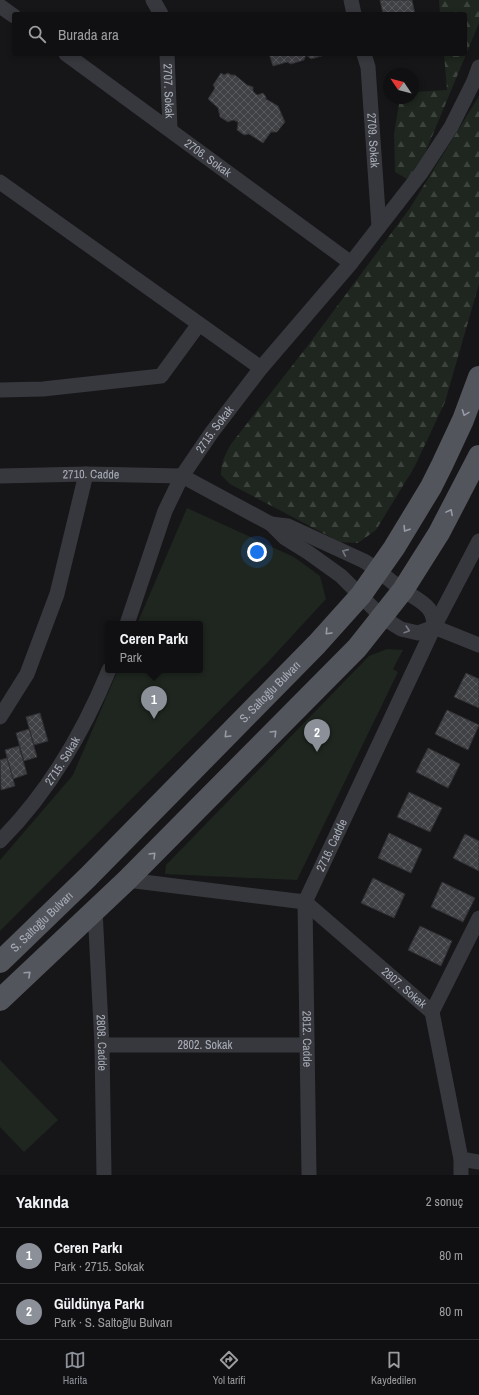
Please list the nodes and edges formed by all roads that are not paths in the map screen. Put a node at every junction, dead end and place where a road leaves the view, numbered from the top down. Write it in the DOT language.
graph roads {
  1 [pos="154,0"];
  2 [pos="351,0"];
  3 [pos="0,6"];
  4 [pos="161,12"];
  5 [pos="354,12"];
  6 [pos="12,15"];
  7 [pos="69,56"];
  8 [pos="167,56"];
  9 [pos="365,56"];
  10 [pos="479,66"];
  11 [pos="170,129"];
  12 [pos="0,182"];
  13 [pos="379,228"];
  14 [pos="351,262"];
  15 [pos="199,324"];
  16 [pos="262,368"];
  17 [pos="479,377"];
  18 [pos="0,390"];
  19 [pos="479,456"];
  20 [pos="86,474"];
  21 [pos="0,476"];
  22 [pos="182,476"];
  23 [pos="271,524"];
  24 [pos="479,541"];
  25 [pos="379,570"];
  26 [pos="403,590"];
  27 [pos="361,595"];
  28 [pos="382,617"];
  29 [pos="128,621"];
  30 [pos="434,626"];
  31 [pos="479,645"];
  32 [pos="109,673"];
  33 [pos="0,717"];
  34 [pos="0,841"];
  35 [pos="127,880"];
  36 [pos="305,902"];
  37 [pos="95,910"];
  38 [pos="479,918"];
  39 [pos="0,962"];
  40 [pos="0,1000"];
  41 [pos="432,1012"];
  42 [pos="102,1045"];
  43 [pos="307,1045"];
  44 [pos="461,1159"];
  45 [pos="479,1162"];
  46 [pos="104,1175"];
  47 [pos="309,1175"];
  48 [pos="461,1175"];
  1 -- 4 [label="street"];
  2 -- 5 [label="street"];
  3 -- 6 [label="street"];
  7 -- 11 [label="street, 2706. Sokak"];
  8 -- 11 [label="street, 2707. Sokak"];
  9 -- 13 [label="street, 2709. Sokak"];
  10 -- 13 [label="street, 2715. Sokak"];
  11 -- 14 [label="street, 2706. Sokak"];
  12 -- 15 [label="street"];
  13 -- 14 [label="street, 2715. Sokak"];
  14 -- 16 [label="street, 2715. Sokak"];
  15 -- 16 [label="street"];
  15 -- 18 [label="street"];
  16 -- 22 [label="street, 2715. Sokak"];
  17 -- 25 [label="main road, S. Saltoğlu Bulvarı, one-way"];
  26 -- 19 [label="main road, one-way"];
  20 -- 21 [label="street, 2710. Cadde"];
  20 -- 22 [label="street, 2710. Cadde"];
  20 -- 33 [label="street"];
  22 -- 23 [label="street"];
  22 -- 29 [label="street, 2715. Sokak"];
  25 -- 23 [label="street, one-way"];
  23 -- 27 [label="street"];
  24 -- 30 [label="street, 2716. Cadde"];
  25 -- 26 [label="street"];
  25 -- 27 [label="main road, S. Saltoğlu Bulvarı"];
  26 -- 28 [label="main road"];
  26 -- 30 [label="street"];
  27 -- 28 [label="street"];
  27 -- 39 [label="main road, S. Saltoğlu Bulvarı, one-way"];
  28 -- 30 [label="street, one-way"];
  35 -- 28 [label="main road, one-way"];
  30 -- 31 [label="street"];
  30 -- 36 [label="street, 2716. Cadde"];
  32 -- 34 [label="street, 2715. Sokak"];
  35 -- 36 [label="street"];
  35 -- 37 [label="main road"];
  36 -- 41 [label="street, 2807. Sokak"];
  36 -- 43 [label="street, 2812. Cadde"];
  40 -- 37 [label="main road, one-way"];
  37 -- 42 [label="street, 2808. Cadde"];
  38 -- 41 [label="street"];
  41 -- 44 [label="street, 2807. Sokak"];
  42 -- 43 [label="street, 2802. Sokak"];
  42 -- 46 [label="street, 2808. Cadde"];
  43 -- 47 [label="street, 2812. Cadde"];
  44 -- 45 [label="street"];
  44 -- 48 [label="street, 2807. Sokak"];
}
